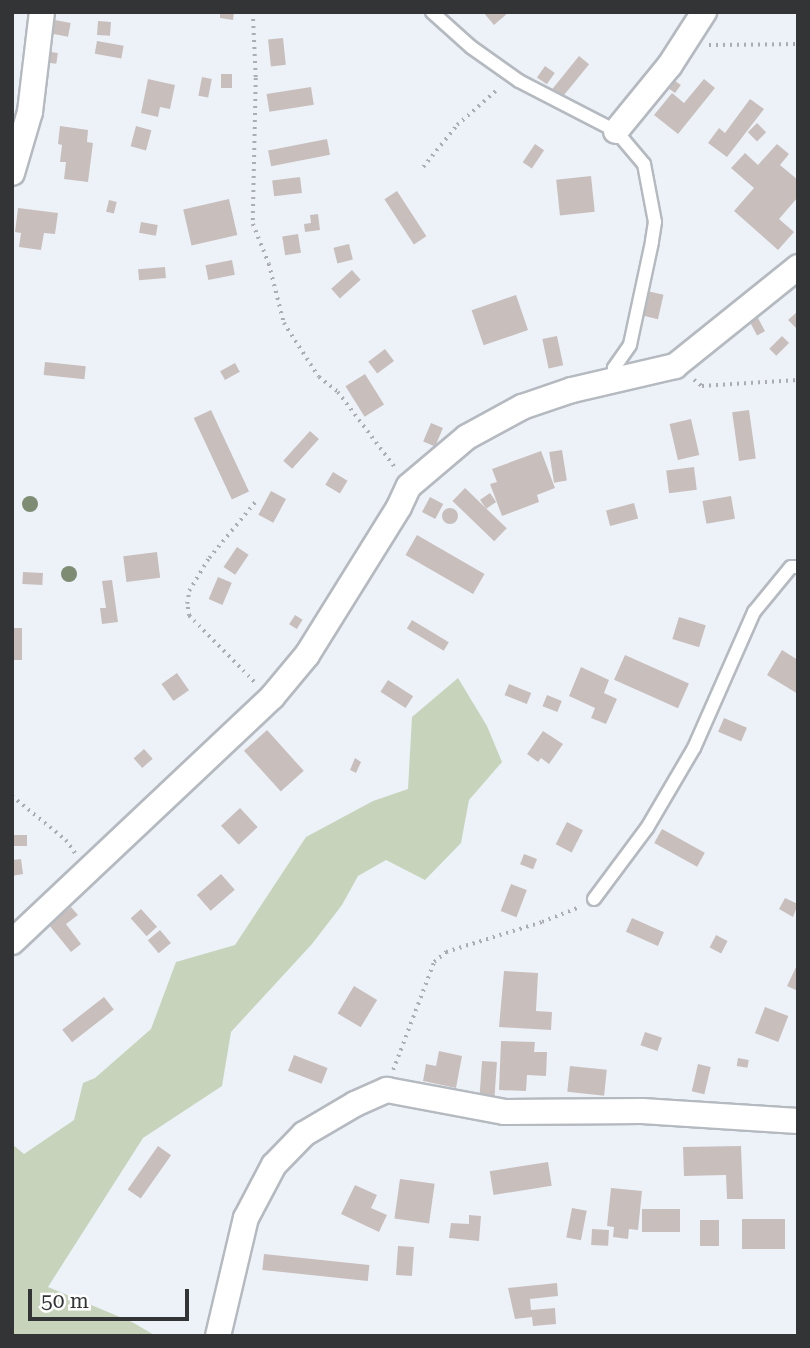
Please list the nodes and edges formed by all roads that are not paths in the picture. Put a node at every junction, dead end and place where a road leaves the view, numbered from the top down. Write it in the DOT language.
graph roads {
  1 [pos="42,12"];
  2 [pos="432,12"];
  3 [pos="704,12"];
  4 [pos="616,131"];
  5 [pos="12,173"];
  6 [pos="798,267"];
  7 [pos="612,380"];
  8 [pos="798,567"];
  9 [pos="594,899"];
  10 [pos="12,942"];
  11 [pos="796,1118"];
  12 [pos="218,1336"];
  1 -- 5 [label="street"];
  2 -- 4 [label="lane"];
  3 -- 4 [label="street"];
  4 -- 7 [label="lane"];
  6 -- 7 [label="street"];
  7 -- 10 [label="street"];
  8 -- 9 [label="lane"];
  11 -- 12 [label="street"];
}
